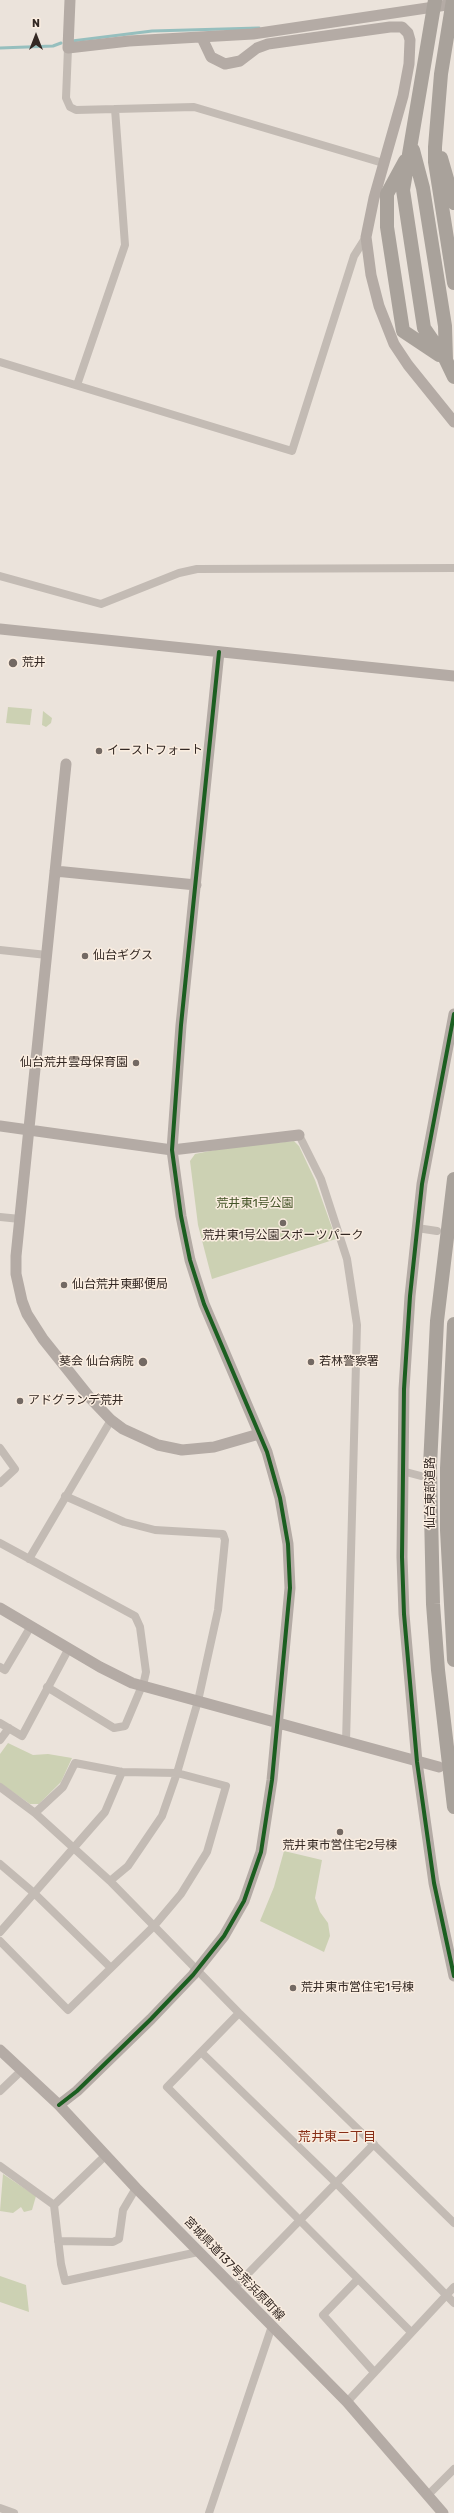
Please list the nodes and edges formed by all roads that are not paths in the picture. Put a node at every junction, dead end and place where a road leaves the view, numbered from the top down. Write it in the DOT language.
graph roads {
  1 [pos="70,0"];
  2 [pos="435,0"];
  3 [pos="452,0"];
  4 [pos="454,4"];
  5 [pos="202,38"];
  6 [pos="68,48"];
  7 [pos="114,109"];
  8 [pos="412,147"];
  9 [pos="435,147"];
  10 [pos="383,163"];
  11 [pos="454,203"];
  12 [pos="366,237"];
  13 [pos="454,240"];
  14 [pos="454,283"];
  15 [pos="449,325"];
  16 [pos="403,331"];
  17 [pos="451,360"];
  18 [pos="0,362"];
  19 [pos="454,377"];
  20 [pos="77,384"];
  21 [pos="454,385"];
  22 [pos="454,422"];
  23 [pos="454,568"];
  24 [pos="0,576"];
  25 [pos="0,629"];
  26 [pos="219,652"];
  27 [pos="454,676"];
  28 [pos="66,764"];
  29 [pos="55,871"];
  30 [pos="196,885"];
  31 [pos="0,950"];
  32 [pos="47,955"];
  33 [pos="454,1014"];
  34 [pos="0,1126"];
  35 [pos="29,1130"];
  36 [pos="300,1135"];
  37 [pos="172,1150"];
  38 [pos="454,1179"];
  39 [pos="0,1217"];
  40 [pos="20,1219"];
  41 [pos="417,1228"];
  42 [pos="437,1231"];
  43 [pos="454,1324"];
  44 [pos="111,1420"];
  45 [pos="260,1434"];
  46 [pos="0,1448"];
  47 [pos="402,1471"];
  48 [pos="421,1476"];
  49 [pos="0,1483"];
  50 [pos="65,1496"];
  51 [pos="0,1543"];
  52 [pos="29,1559"];
  53 [pos="0,1608"];
  54 [pos="31,1626"];
  55 [pos="69,1648"];
  56 [pos="454,1660"];
  57 [pos="0,1667"];
  58 [pos="142,1686"];
  59 [pos="47,1687"];
  60 [pos="198,1702"];
  61 [pos="276,1722"];
  62 [pos="0,1723"];
  63 [pos="8,1728"];
  64 [pos="0,1740"];
  65 [pos="346,1742"];
  66 [pos="417,1762"];
  67 [pos="439,1767"];
  68 [pos="122,1772"];
  69 [pos="177,1773"];
  70 [pos="0,1787"];
  71 [pos="454,1807"];
  72 [pos="35,1813"];
  73 [pos="73,1848"];
  74 [pos="0,1864"];
  75 [pos="110,1881"];
  76 [pos="34,1893"];
  77 [pos="154,1926"];
  78 [pos="0,1932"];
  79 [pos="0,1941"];
  80 [pos="111,1968"];
  81 [pos="198,1969"];
  82 [pos="454,1976"];
  83 [pos="239,2013"];
  84 [pos="0,2050"];
  85 [pos="201,2052"];
  86 [pos="21,2071"];
  87 [pos="0,2091"];
  88 [pos="58,2105"];
  89 [pos="374,2144"];
  90 [pos="106,2155"];
  91 [pos="0,2166"];
  92 [pos="336,2183"];
  93 [pos="136,2188"];
  94 [pos="54,2205"];
  95 [pos="300,2220"];
  96 [pos="454,2223"];
  97 [pos="58,2241"];
  98 [pos="198,2252"];
  99 [pos="358,2279"];
  100 [pos="454,2287"];
  101 [pos="234,2288"];
  102 [pos="446,2295"];
  103 [pos="454,2303"];
  104 [pos="272,2326"];
  105 [pos="411,2332"];
  106 [pos="374,2372"];
  107 [pos="346,2402"];
  108 [pos="454,2469"];
  109 [pos="428,2495"];
  110 [pos="0,2508"];
  111 [pos="14,2513"];
  112 [pos="209,2513"];
  113 [pos="443,2513"];
  1 -- 6 [label="street"];
  2 -- 8 [label="highway"];
  3 -- 9 [label="highway"];
  4 -- 5 [label="street"];
  5 -- 6 [label="street"];
  5 -- 10 [label="street"];
  6 -- 7 [label="street"];
  7 -- 10 [label="street"];
  7 -- 20 [label="street"];
  8 -- 15 [label="highway"];
  8 -- 16 [label="highway"];
  8 -- 17 [label="highway"];
  9 -- 11 [label="highway"];
  9 -- 13 [label="highway"];
  9 -- 14 [label="highway"];
  9 -- 15 [label="highway"];
  10 -- 12 [label="street"];
  12 -- 20 [label="street"];
  12 -- 22 [label="street"];
  15 -- 17 [label="highway"];
  16 -- 17 [label="highway"];
  16 -- 21 [label="highway"];
  17 -- 19 [label="highway"];
  18 -- 20 [label="street"];
  23 -- 24 [label="street"];
  25 -- 26 [label="street"];
  26 -- 27 [label="street"];
  26 -- 30 [label="street"];
  28 -- 29 [label="street"];
  29 -- 30 [label="street"];
  29 -- 32 [label="street"];
  30 -- 37 [label="street"];
  31 -- 32 [label="street"];
  32 -- 35 [label="street"];
  33 -- 41 [label="street"];
  34 -- 35 [label="street"];
  35 -- 37 [label="street"];
  35 -- 40 [label="street"];
  36 -- 37 [label="street"];
  36 -- 65 [label="street"];
  37 -- 45 [label="street"];
  38 -- 71 [label="highway, 仙台東部道路"];
  39 -- 40 [label="street"];
  40 -- 44 [label="street"];
  41 -- 42 [label="street"];
  41 -- 47 [label="street"];
  43 -- 56 [label="highway, 仙台東部道路"];
  44 -- 45 [label="street"];
  44 -- 50 [label="street"];
  45 -- 61 [label="street"];
  46 -- 49 [label="street"];
  47 -- 48 [label="street"];
  47 -- 66 [label="street"];
  50 -- 52 [label="street"];
  50 -- 60 [label="street"];
  51 -- 52 [label="street"];
  52 -- 58 [label="street"];
  53 -- 54 [label="street"];
  54 -- 55 [label="street"];
  54 -- 57 [label="street"];
  55 -- 58 [label="street"];
  55 -- 59 [label="street"];
  58 -- 59 [label="street"];
  58 -- 60 [label="street"];
  59 -- 63 [label="street"];
  60 -- 61 [label="street"];
  60 -- 69 [label="street"];
  61 -- 65 [label="street"];
  61 -- 81 [label="street"];
  62 -- 63 [label="street"];
  63 -- 64 [label="street"];
  65 -- 66 [label="street"];
  66 -- 67 [label="street"];
  66 -- 82 [label="street"];
  68 -- 69 [label="street"];
  68 -- 72 [label="street"];
  68 -- 73 [label="street"];
  69 -- 75 [label="street"];
  69 -- 77 [label="street"];
  70 -- 72 [label="street"];
  72 -- 73 [label="street"];
  73 -- 75 [label="street"];
  73 -- 76 [label="street"];
  74 -- 76 [label="street"];
  75 -- 77 [label="street"];
  76 -- 78 [label="street"];
  76 -- 80 [label="street"];
  77 -- 80 [label="street"];
  77 -- 81 [label="street"];
  79 -- 80 [label="street"];
  81 -- 83 [label="street"];
  81 -- 88 [label="street"];
  83 -- 85 [label="street"];
  83 -- 89 [label="street"];
  84 -- 86 [label="street, 宮城県道137号荒浜原町線"];
  85 -- 92 [label="street"];
  85 -- 95 [label="street"];
  86 -- 87 [label="street"];
  86 -- 88 [label="street, 宮城県道137号荒浜原町線"];
  88 -- 90 [label="street, 宮城県道137号荒浜原町線"];
  89 -- 92 [label="street"];
  89 -- 96 [label="street"];
  90 -- 93 [label="street, 宮城県道137号荒浜原町線"];
  90 -- 94 [label="street"];
  91 -- 94 [label="street"];
  92 -- 95 [label="street"];
  92 -- 102 [label="street"];
  93 -- 97 [label="street"];
  93 -- 98 [label="street, 宮城県道137号荒浜原町線"];
  94 -- 97 [label="street"];
  95 -- 99 [label="street"];
  95 -- 101 [label="street"];
  97 -- 98 [label="street"];
  98 -- 101 [label="street, 宮城県道137号荒浜原町線"];
  99 -- 105 [label="street"];
  99 -- 106 [label="street"];
  100 -- 102 [label="street"];
  101 -- 104 [label="street, 宮城県道137号荒浜原町線"];
  102 -- 103 [label="street"];
  102 -- 105 [label="street"];
  104 -- 107 [label="street, 宮城県道137号荒浜原町線"];
  104 -- 112 [label="street"];
  105 -- 106 [label="street"];
  106 -- 107 [label="street"];
  107 -- 109 [label="street, 宮城県道137号荒浜原町線"];
  108 -- 109 [label="street"];
  109 -- 113 [label="street, 宮城県道137号荒浜原町線"];
  110 -- 111 [label="street"];
}
